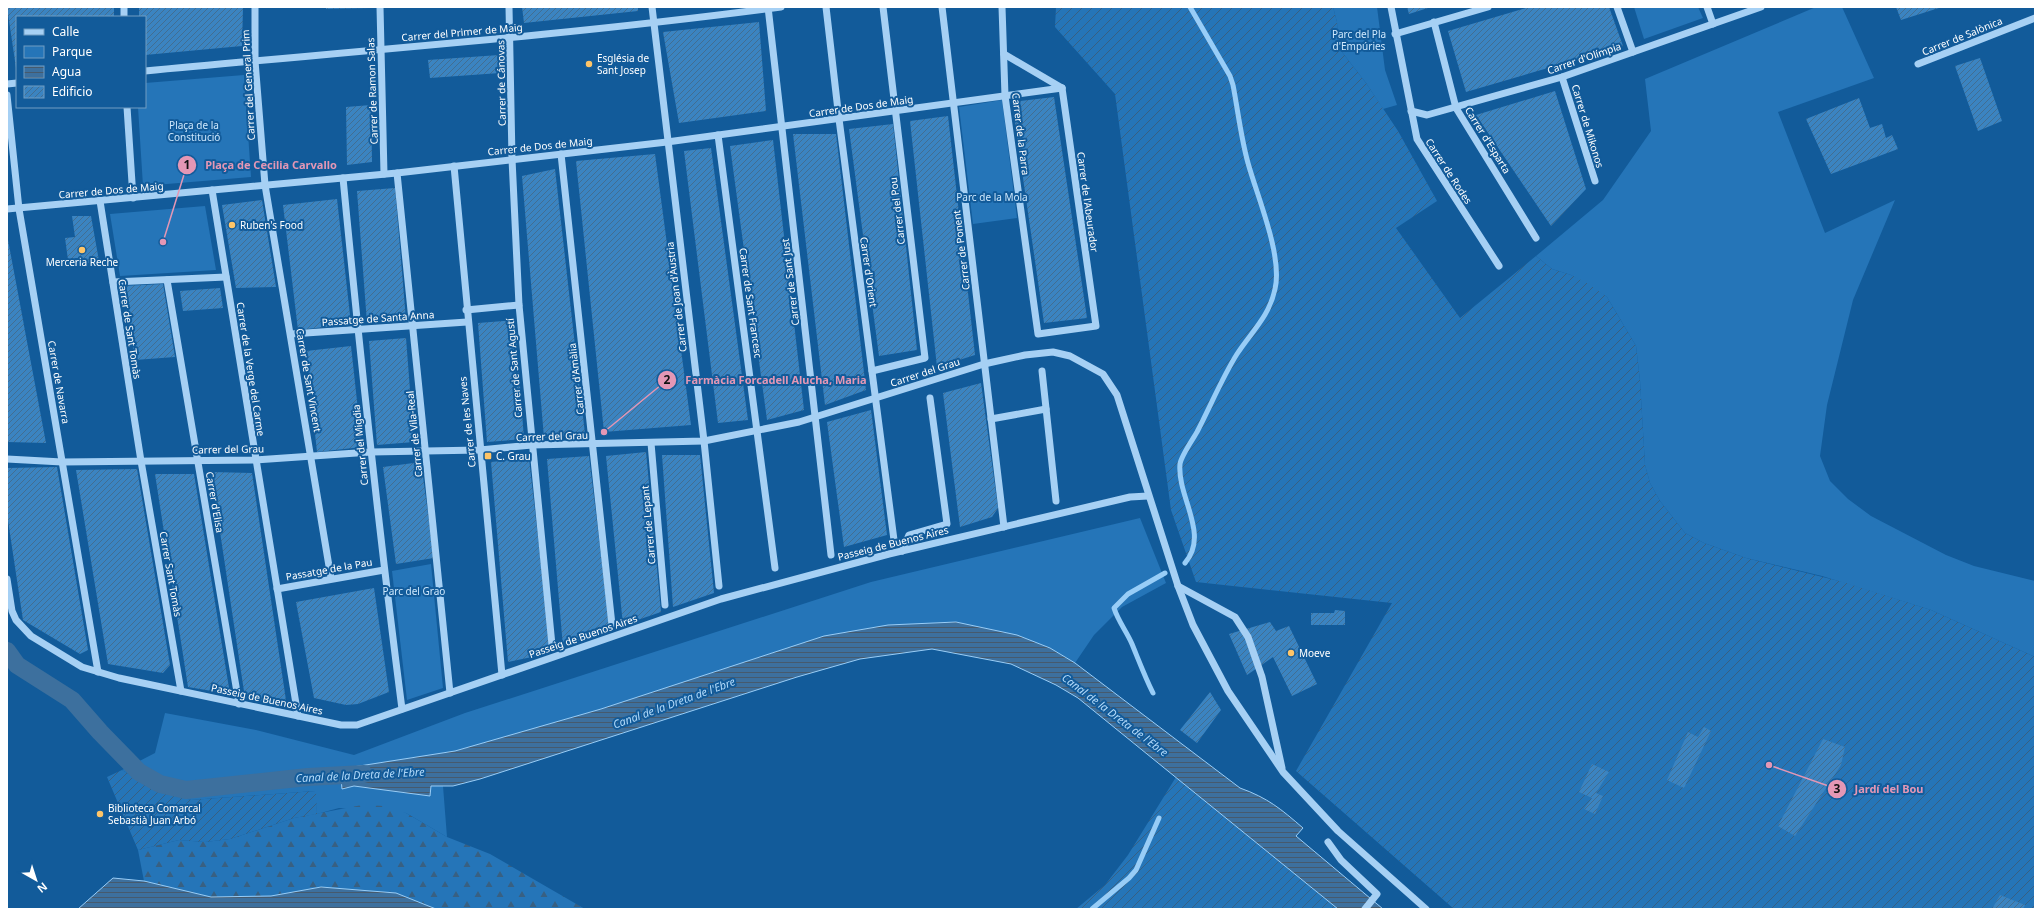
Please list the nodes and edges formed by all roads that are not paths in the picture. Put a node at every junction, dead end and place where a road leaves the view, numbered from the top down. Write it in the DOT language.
graph roads {
  1 [pos="255,7"];
  2 [pos="380,7"];
  3 [pos="509,7"];
  4 [pos="652,7"];
  5 [pos="781,7"];
  6 [pos="826,7"];
  7 [pos="883,7"];
  8 [pos="942,7"];
  9 [pos="1002,7"];
  10 [pos="1391,7"];
  11 [pos="1488,7"];
  12 [pos="1617,7"];
  13 [pos="1706,7"];
  14 [pos="1761,7"];
  15 [pos="768,8"];
  16 [pos="2035,18"];
  17 [pos="1434,22"];
  18 [pos="654,23"];
  19 [pos="1713,24"];
  20 [pos="1395,34"];
  21 [pos="510,38"];
  22 [pos="380,49"];
  23 [pos="1633,52"];
  24 [pos="1004,54"];
  25 [pos="255,61"];
  26 [pos="1918,64"];
  27 [pos="146,71"];
  28 [pos="1562,77"];
  29 [pos="1062,88"];
  30 [pos="7,95"];
  31 [pos="1005,96"];
  32 [pos="954,103"];
  33 [pos="128,108"];
  34 [pos="1456,108"];
  35 [pos="1410,111"];
  36 [pos="896,112"];
  37 [pos="838,119"];
  38 [pos="781,127"];
  39 [pos="718,135"];
  40 [pos="667,142"];
  41 [pos="561,154"];
  42 [pos="512,159"];
  43 [pos="454,166"];
  44 [pos="397,173"];
  45 [pos="384,174"];
  46 [pos="343,178"];
  47 [pos="1595,181"];
  48 [pos="265,185"];
  49 [pos="212,190"];
  50 [pos="133,198"];
  51 [pos="100,201"];
  52 [pos="7,209"];
  53 [pos="19,209"];
  54 [pos="1536,238"];
  55 [pos="1499,266"];
  56 [pos="226,277"];
  57 [pos="166,280"];
  58 [pos="113,282"];
  59 [pos="519,306"];
  60 [pos="466,310"];
  61 [pos="467,322"];
  62 [pos="412,326"];
  63 [pos="358,330"];
  64 [pos="291,334"];
  65 [pos="1038,334"];
  66 [pos="984,364"];
  67 [pos="872,370"];
  68 [pos="1042,371"];
  69 [pos="875,398"];
  70 [pos="930,398"];
  71 [pos="1046,409"];
  72 [pos="816,417"];
  73 [pos="991,419"];
  74 [pos="758,430"];
  75 [pos="704,441"];
  76 [pos="651,443"];
  77 [pos="594,444"];
  78 [pos="532,445"];
  79 [pos="480,450"];
  80 [pos="426,451"];
  81 [pos="371,452"];
  82 [pos="312,456"];
  83 [pos="7,459"];
  84 [pos="198,460"];
  85 [pos="256,460"];
  86 [pos="141,461"];
  87 [pos="62,462"];
  88 [pos="1148,496"];
  89 [pos="1056,501"];
  90 [pos="1004,526"];
  91 [pos="894,540"];
  92 [pos="902,551"];
  93 [pos="831,555"];
  94 [pos="775,568"];
  95 [pos="384,570"];
  96 [pos="331,578"];
  97 [pos="7,579"];
  98 [pos="719,586"];
  99 [pos="1178,586"];
  100 [pos="277,589"];
  101 [pos="665,605"];
  102 [pos="612,625"];
  103 [pos="552,645"];
  104 [pos="98,672"];
  105 [pos="502,675"];
  106 [pos="181,691"];
  107 [pos="450,693"];
  108 [pos="239,704"];
  109 [pos="402,709"];
  110 [pos="298,716"];
  111 [pos="1283,772"];
  112 [pos="1328,842"];
  113 [pos="1365,909"];
  114 [pos="1426,909"];
  1 -- 25 [label="street, Carrer del General Prim"];
  2 -- 22 [label="street, Carrer de Ramon Salas"];
  3 -- 21 [label="street, Carrer de Cánovas"];
  4 -- 18 [label="street, Carrer de Joan d'Àustria"];
  5 -- 15 [label="street, Carrer del Primer de Maig"];
  6 -- 37 [label="street, Carrer d'Orient"];
  7 -- 36 [label="street, Carrer del Pou"];
  8 -- 32 [label="street, Carrer de Ponent"];
  9 -- 24 [label="street, Carrer de la Parra"];
  10 -- 20 [label="street, Carrer de Rodes"];
  11 -- 17 [label="street"];
  12 -- 23 [label="street"];
  13 -- 19 [label="street"];
  14 -- 19 [label="street, Carrer d'Olímpia"];
  15 -- 18 [label="street, Carrer del Primer de Maig"];
  15 -- 38 [label="street, Carrer de Sant Just"];
  16 -- 26 [label="street, Carrer de Salònica"];
  17 -- 20 [label="street"];
  17 -- 34 [label="street, Carrer d'Esparta"];
  18 -- 21 [label="street, Carrer del Primer de Maig"];
  18 -- 40 [label="street, Carrer de Joan d'Àustria"];
  19 -- 23 [label="street, Carrer d'Olímpia"];
  20 -- 35 [label="street, Carrer de Rodes"];
  21 -- 22 [label="street, Carrer del Primer de Maig"];
  21 -- 42 [label="street, Carrer de Cánovas"];
  22 -- 25 [label="street, Carrer del Primer de Maig"];
  22 -- 45 [label="street, Carrer de Ramon Salas"];
  23 -- 28 [label="street, Carrer d'Olímpia"];
  24 -- 29 [label="street"];
  24 -- 31 [label="street, Carrer de la Parra"];
  25 -- 27 [label="street, Carrer del Primer de Maig"];
  25 -- 48 [label="street, Carrer del General Prim"];
  28 -- 34 [label="street, Carrer d'Olímpia"];
  28 -- 47 [label="street, Carrer de Mikonos"];
  29 -- 31 [label="street, Carrer de Dos de Maig"];
  29 -- 65 [label="street, Carrer de l'Abeurador"];
  30 -- 53 [label="street, Carrer de Navarra"];
  31 -- 32 [label="street, Carrer de Dos de Maig"];
  31 -- 65 [label="street, Carrer de la Parra"];
  32 -- 36 [label="street, Carrer de Dos de Maig"];
  32 -- 66 [label="street, Carrer de Ponent"];
  33 -- 50 [label="street"];
  34 -- 35 [label="street, Carrer d'Olímpia"];
  34 -- 54 [label="street, Carrer d'Esparta"];
  35 -- 55 [label="street, Carrer de Rodes"];
  36 -- 37 [label="street, Carrer de Dos de Maig"];
  36 -- 67 [label="street, Carrer del Pou"];
  37 -- 38 [label="street, Carrer de Dos de Maig"];
  37 -- 67 [label="street, Carrer d'Orient"];
  38 -- 39 [label="street, Carrer de Dos de Maig"];
  38 -- 72 [label="street, Carrer de Sant Just"];
  39 -- 40 [label="street, Carrer de Dos de Maig"];
  39 -- 74 [label="street, Carrer de Sant Francesc"];
  40 -- 41 [label="street, Carrer de Dos de Maig"];
  40 -- 75 [label="street, Carrer de Joan d'Àustria"];
  41 -- 42 [label="street, Carrer de Dos de Maig"];
  41 -- 77 [label="street, Carrer d'Amàlia"];
  42 -- 43 [label="street, Carrer de Dos de Maig"];
  42 -- 59 [label="street, Carrer de Sant Agustí"];
  43 -- 44 [label="street, Carrer de Dos de Maig"];
  43 -- 60 [label="street, Carrer de les Naves"];
  44 -- 45 [label="street, Carrer de Dos de Maig"];
  44 -- 62 [label="street, Carrer de Vila-Real"];
  45 -- 46 [label="street, Carrer de Dos de Maig"];
  46 -- 48 [label="street, Carrer de Dos de Maig"];
  46 -- 63 [label="street, Carrer del Migdia"];
  48 -- 49 [label="street, Carrer de Dos de Maig"];
  48 -- 64 [label="street, Carrer de Sant Vincent"];
  49 -- 50 [label="street, Carrer de Dos de Maig"];
  49 -- 56 [label="street, Carrer de la Verge del Carme"];
  50 -- 51 [label="street, Carrer de Dos de Maig"];
  51 -- 53 [label="street, Carrer de Dos de Maig"];
  51 -- 58 [label="street, Carrer de Sant Tomàs"];
  52 -- 53 [label="street, Carrer de Dos de Maig"];
  53 -- 87 [label="street, Carrer de Navarra"];
  56 -- 57 [label="street"];
  56 -- 85 [label="street, Carrer de la Verge del Carme"];
  57 -- 58 [label="street"];
  57 -- 84 [label="street, Carrer d'Elisa"];
  58 -- 86 [label="street, Carrer de Sant Tomàs"];
  59 -- 60 [label="street"];
  59 -- 78 [label="street, Carrer de Sant Agustí"];
  60 -- 61 [label="street, Carrer de les Naves"];
  61 -- 62 [label="street, Passatge de Santa Anna"];
  61 -- 79 [label="street, Carrer de les Naves"];
  62 -- 63 [label="street, Passatge de Santa Anna"];
  62 -- 80 [label="street, Carrer de Vila-Real"];
  63 -- 64 [label="street, Passatge de Santa Anna"];
  63 -- 81 [label="street, Carrer del Migdia"];
  64 -- 82 [label="street, Carrer de Sant Vincent"];
  66 -- 69 [label="street, Carrer del Grau"];
  66 -- 73 [label="street, Carrer de Ponent"];
  66 -- 88 [label="street, Carrer del Grau"];
  67 -- 69 [label="street, Carrer d'Orient"];
  68 -- 71 [label="street"];
  69 -- 72 [label="street, Carrer del Grau"];
  69 -- 91 [label="street, Carrer d'Orient"];
  70 -- 92 [label="street"];
  71 -- 73 [label="street"];
  71 -- 89 [label="street"];
  72 -- 74 [label="street, Carrer del Grau"];
  72 -- 93 [label="street, Carrer de Sant Just"];
  73 -- 90 [label="street, Carrer de Ponent"];
  74 -- 75 [label="street, Carrer del Grau"];
  74 -- 94 [label="street, Carrer de Sant Francesc"];
  75 -- 76 [label="street, Carrer del Grau"];
  75 -- 98 [label="street, Carrer de Joan d'Àustria"];
  76 -- 77 [label="street, Carrer del Grau"];
  76 -- 101 [label="street, Carrer de Lepant"];
  77 -- 78 [label="street, Carrer del Grau"];
  77 -- 102 [label="street, Carrer d'Amàlia"];
  78 -- 79 [label="street, Carrer del Grau"];
  78 -- 103 [label="street, Carrer de Sant Agustí"];
  79 -- 80 [label="street, Carrer del Grau"];
  79 -- 105 [label="street, Carrer de les Naves"];
  80 -- 81 [label="street, Carrer del Grau"];
  80 -- 107 [label="street, Carrer de Vila-Real"];
  81 -- 82 [label="street, Carrer del Grau"];
  81 -- 95 [label="street, Carrer del Migdia"];
  82 -- 85 [label="street, Carrer del Grau"];
  82 -- 96 [label="street, Carrer de Sant Vincent"];
  83 -- 87 [label="street, Carrer del Grau"];
  84 -- 85 [label="street, Carrer del Grau"];
  84 -- 86 [label="street, Carrer del Grau"];
  84 -- 108 [label="street, Carrer d'Elisa"];
  85 -- 100 [label="street, Carrer de la Verge del Carme"];
  86 -- 87 [label="street, Carrer del Grau"];
  86 -- 106 [label="street, Carrer Sant Tomàs"];
  87 -- 104 [label="street, Carrer de Navarra"];
  88 -- 90 [label="street, Passeig de Buenos Aires"];
  88 -- 99 [label="street, Carrer del Grau"];
  90 -- 92 [label="street, Passeig de Buenos Aires"];
  92 -- 105 [label="street, Passeig de Buenos Aires"];
  95 -- 96 [label="street, Passatge de la Pau"];
  95 -- 109 [label="street, Carrer del Migdia"];
  96 -- 100 [label="street, Passatge de la Pau"];
  97 -- 104 [label="street, Passeig de Buenos Aires"];
  99 -- 111 [label="street, Carrer del Grau"];
  99 -- 111 [label="street"];
  100 -- 110 [label="street, Carrer de la Verge del Carme"];
  104 -- 106 [label="street, Passeig de Buenos Aires"];
  105 -- 107 [label="street, Passeig de Buenos Aires"];
  106 -- 108 [label="street, Passeig de Buenos Aires"];
  107 -- 109 [label="street, Passeig de Buenos Aires"];
  108 -- 110 [label="street, Passeig de Buenos Aires"];
  109 -- 110 [label="street, Passeig de Buenos Aires"];
  111 -- 114 [label="street, Carrer del Grau"];
  112 -- 113 [label="street"];
}
